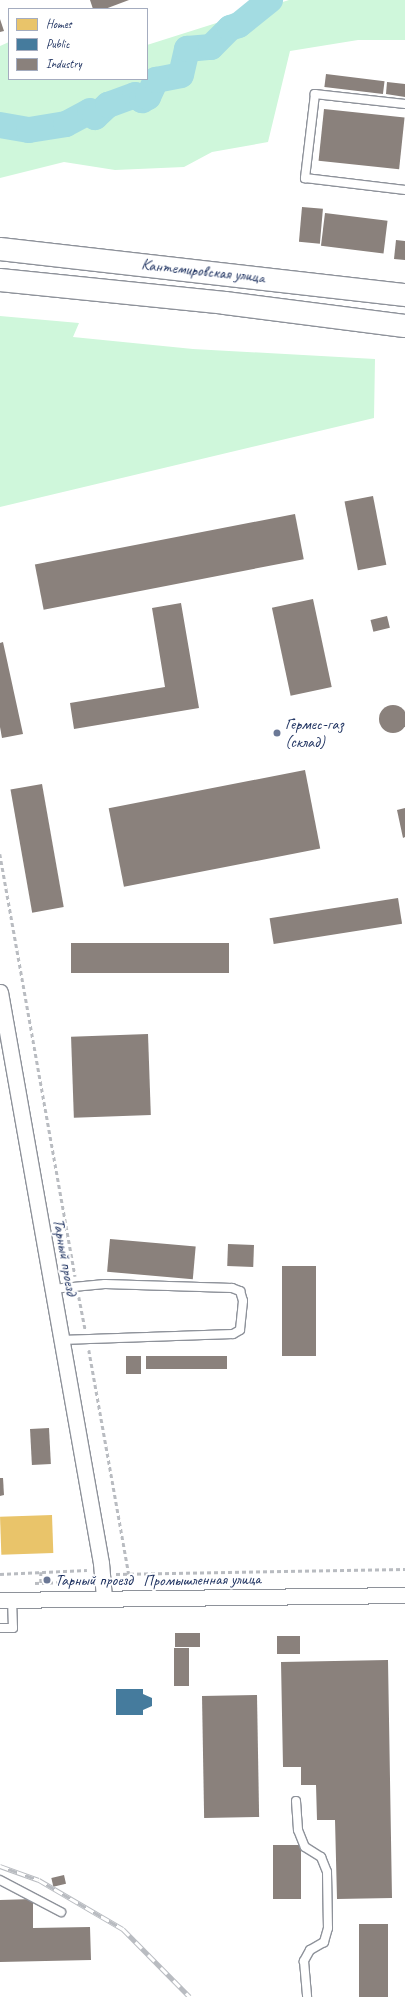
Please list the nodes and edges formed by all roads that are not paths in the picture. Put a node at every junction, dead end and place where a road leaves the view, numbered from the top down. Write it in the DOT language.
graph roads {
  1 [pos="405,104"];
  2 [pos="405,190"];
  3 [pos="0,249"];
  4 [pos="0,280"];
  5 [pos="405,295"];
  6 [pos="405,326"];
  7 [pos="0,992"];
  8 [pos="52,1289"];
  9 [pos="62,1340"];
  10 [pos="405,1595"];
  11 [pos="104,1599"];
  12 [pos="6,1600"];
  13 [pos="0,1628"];
  14 [pos="296,1801"];
  15 [pos="0,1880"];
  16 [pos="61,1912"];
  17 [pos="307,1997"];
  1 -- 2 [label="lane"];
  3 -- 5 [label="main road, Кантемировская улица"];
  4 -- 6 [label="main road, Кантемировская улица"];
  7 -- 8 [label="street, Тарный проезд"];
  8 -- 9 [label="street, Тарный проезд"];
  8 -- 9 [label="lane"];
  9 -- 11 [label="street, Тарный проезд"];
  10 -- 11 [label="street, Промышленная улица"];
  11 -- 12 [label="street, Промышленная улица"];
  12 -- 13 [label="lane"];
  14 -- 17 [label="lane"];
  15 -- 16 [label="lane"];
}
